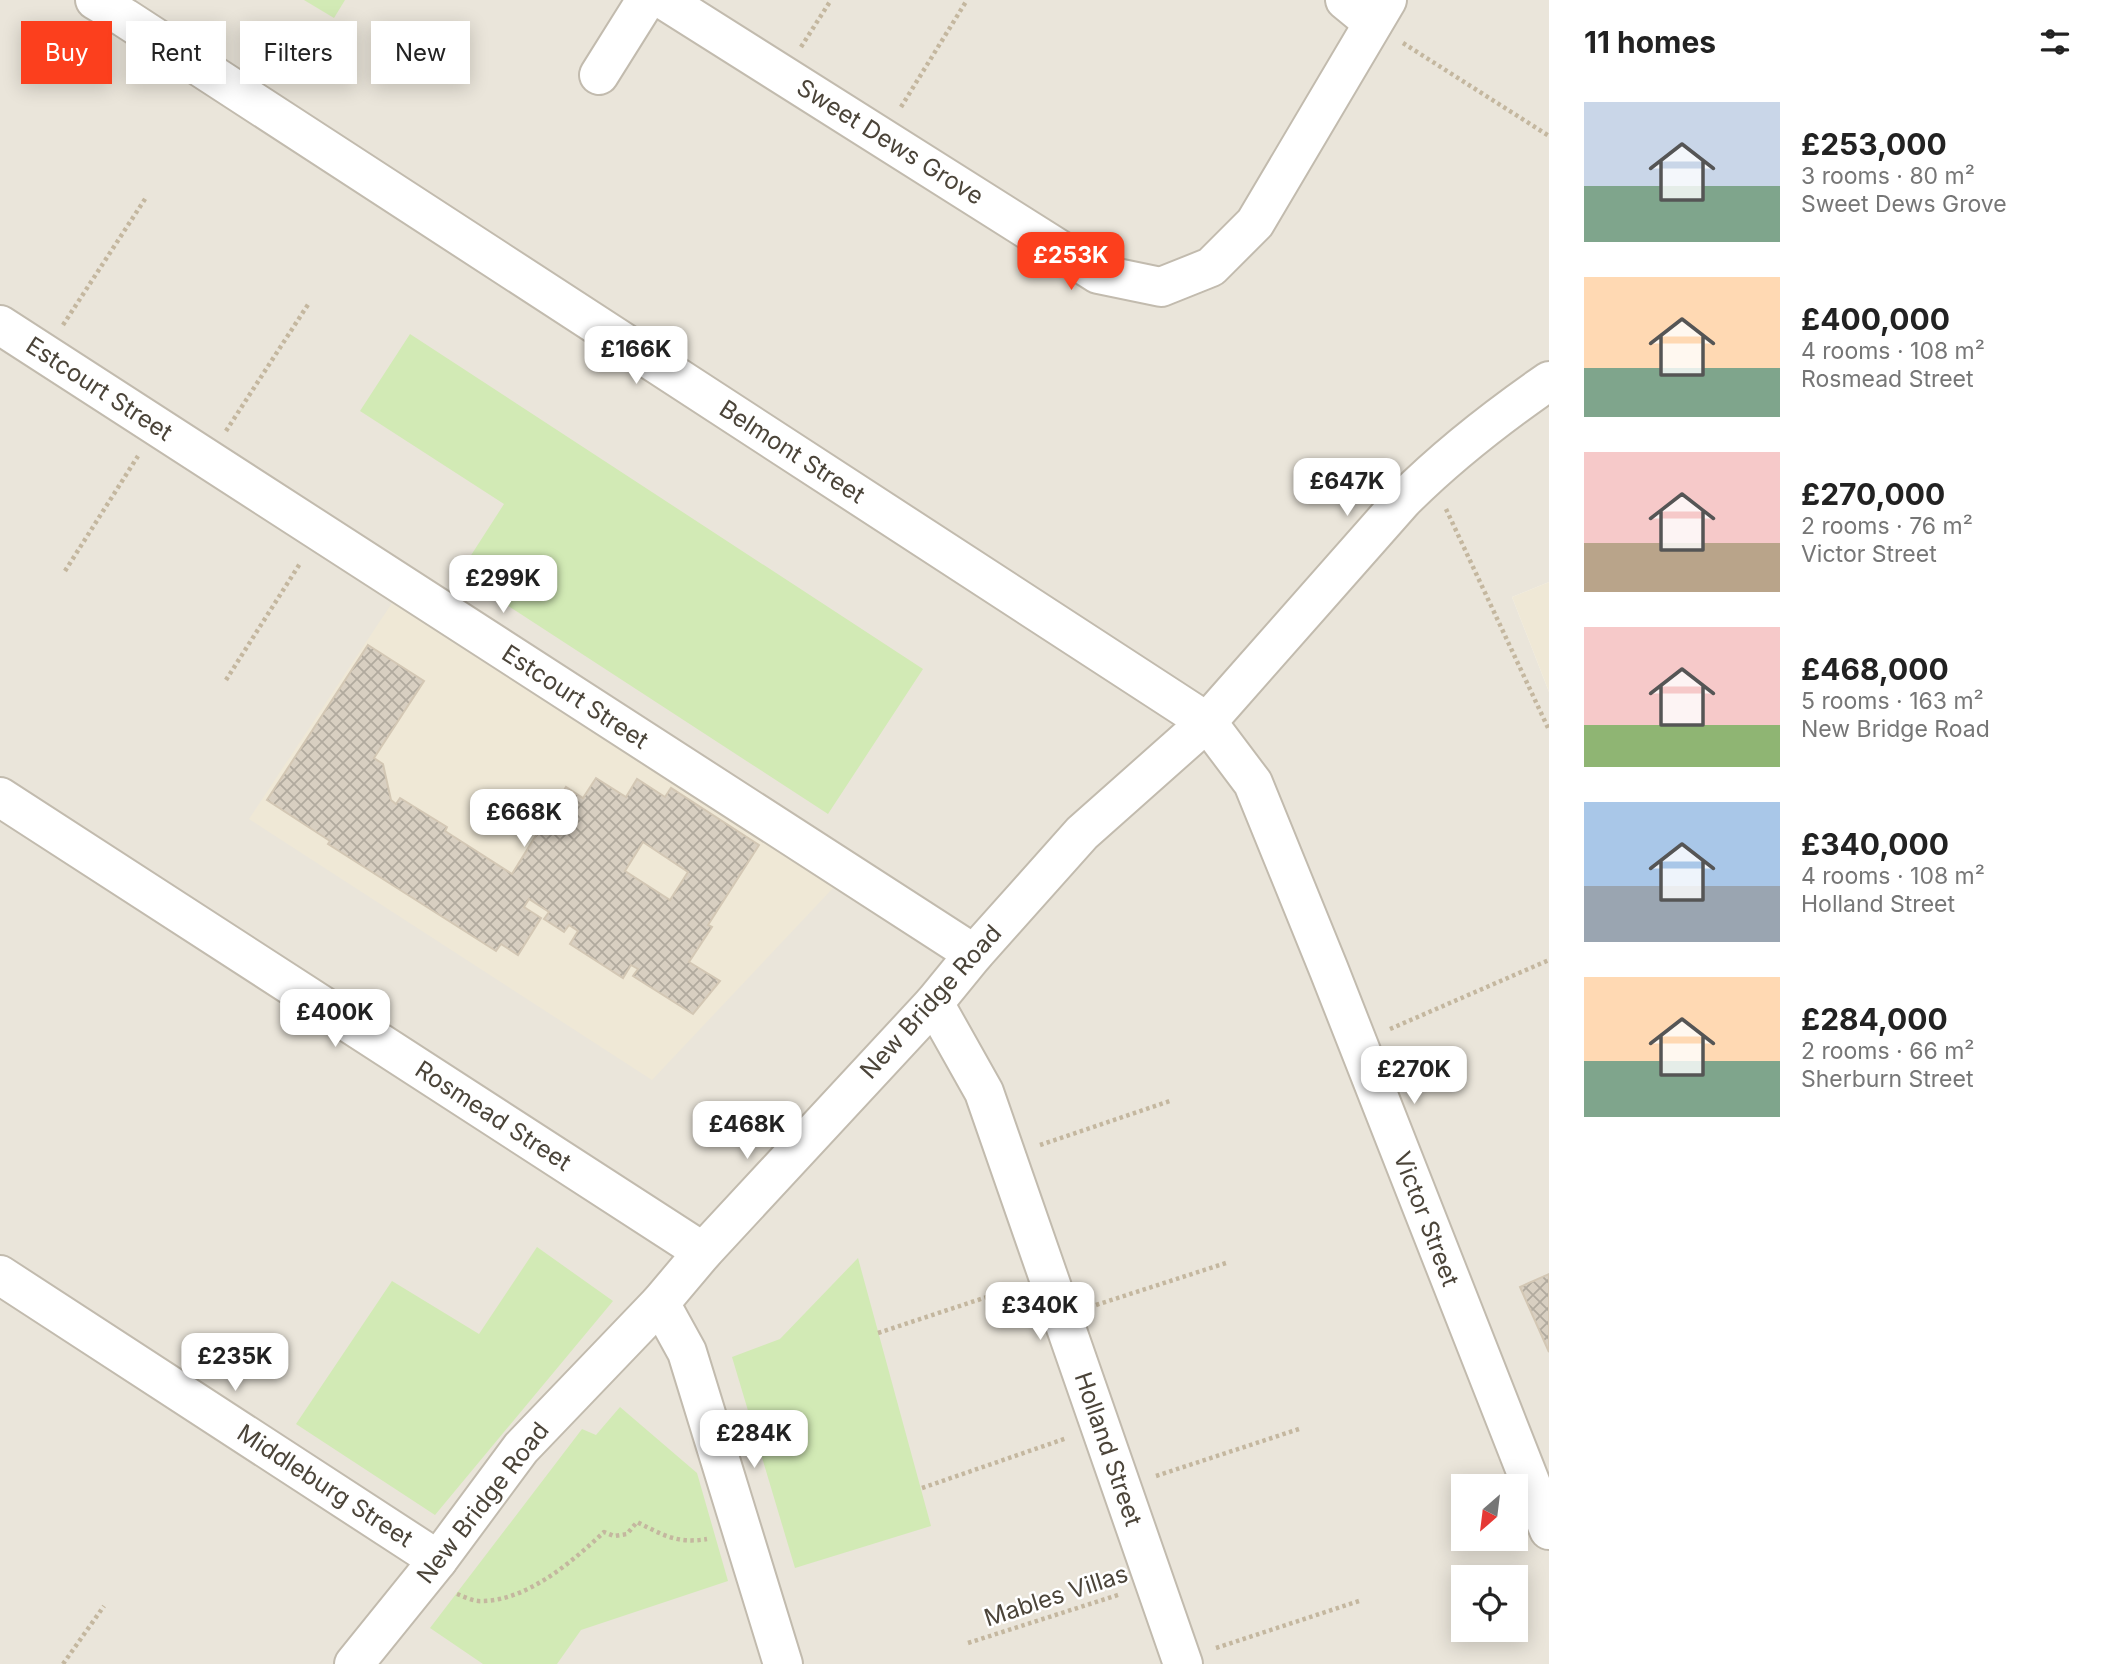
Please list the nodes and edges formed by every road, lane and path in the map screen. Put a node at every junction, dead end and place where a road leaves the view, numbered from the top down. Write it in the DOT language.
graph roads {
  1 [pos="646,0"];
  2 [pos="664,0"];
  3 [pos="831,0"];
  4 [pos="967,0"];
  5 [pos="119,6"];
  6 [pos="1368,8"];
  7 [pos="599,75"];
  8 [pos="784,75"];
  9 [pos="1549,136"];
  10 [pos="882,138"];
  11 [pos="147,196"];
  12 [pos="309,303"];
  13 [pos="0,326"];
  14 [pos="44,354"];
  15 [pos="1549,381"];
  16 [pos="157,427"];
  17 [pos="207,459"];
  18 [pos="1431,472"];
  19 [pos="320,532"];
  20 [pos="65,570"];
  21 [pos="226,680"];
  22 [pos="1208,722"];
  23 [pos="1549,730"];
  24 [pos="0,797"];
  25 [pos="974,954"];
  26 [pos="1549,960"];
  27 [pos="934,1003"];
  28 [pos="1357,1043"];
  29 [pos="1170,1101"];
  30 [pos="1006,1156"];
  31 [pos="703,1252"];
  32 [pos="1229,1262"];
  33 [pos="0,1275"];
  34 [pos="1048,1276"];
  35 [pos="660,1303"];
  36 [pos="1062,1316"];
  37 [pos="878,1333"];
  38 [pos="1101,1426"];
  39 [pos="1299,1429"];
  40 [pos="922,1488"];
  41 [pos="1122,1488"];
  42 [pos="1549,1530"];
  43 [pos="743,1533"];
  44 [pos="429,1571"];
  45 [pos="1155,1583"];
  46 [pos="1359,1601"];
  47 [pos="104,1606"];
  48 [pos="968,1643"];
  49 [pos="1182,1662"];
  50 [pos="63,1664"];
  51 [pos="354,1664"];
  52 [pos="783,1664"];
  1 -- 7 [label="street"];
  2 -- 8 [label="street, Sweet Dews Grove"];
  3 -- 8 [label="path"];
  4 -- 10 [label="path"];
  5 -- 22 [label="street, Belmont Street"];
  6 -- 9 [label="path"];
  6 -- 10 [label="street, Sweet Dews Grove"];
  8 -- 10 [label="street, Sweet Dews Grove"];
  11 -- 14 [label="path"];
  12 -- 17 [label="path"];
  13 -- 14 [label="street, Estcourt Street"];
  14 -- 16 [label="street, Estcourt Street"];
  15 -- 18 [label="street, New Bridge Road"];
  16 -- 17 [label="street, Estcourt Street"];
  16 -- 20 [label="path"];
  17 -- 19 [label="street, Estcourt Street"];
  18 -- 22 [label="street, New Bridge Road"];
  18 -- 23 [label="path"];
  19 -- 21 [label="path"];
  19 -- 25 [label="street, Estcourt Street"];
  22 -- 25 [label="street, New Bridge Road"];
  22 -- 28 [label="street, Victor Street"];
  24 -- 31 [label="street, Rosmead Street"];
  25 -- 27 [label="street, New Bridge Road"];
  26 -- 28 [label="path"];
  27 -- 30 [label="street, Holland Street"];
  27 -- 31 [label="street, New Bridge Road"];
  28 -- 42 [label="street, Victor Street"];
  29 -- 30 [label="path"];
  30 -- 34 [label="street, Holland Street"];
  31 -- 35 [label="street, New Bridge Road"];
  32 -- 36 [label="path"];
  33 -- 44 [label="street, Middleburg Street"];
  34 -- 36 [label="street, Holland Street"];
  34 -- 37 [label="path"];
  35 -- 43 [label="street"];
  35 -- 44 [label="street, New Bridge Road"];
  36 -- 38 [label="street, Holland Street"];
  38 -- 40 [label="path"];
  38 -- 41 [label="street, Holland Street"];
  39 -- 41 [label="path"];
  41 -- 45 [label="street, Holland Street"];
  43 -- 44 [label="path"];
  43 -- 52 [label="street"];
  44 -- 51 [label="street, New Bridge Road"];
  45 -- 48 [label="path, Mables Villas"];
  45 -- 49 [label="street, Holland Street"];
  46 -- 49 [label="path"];
  47 -- 50 [label="path"];
}
